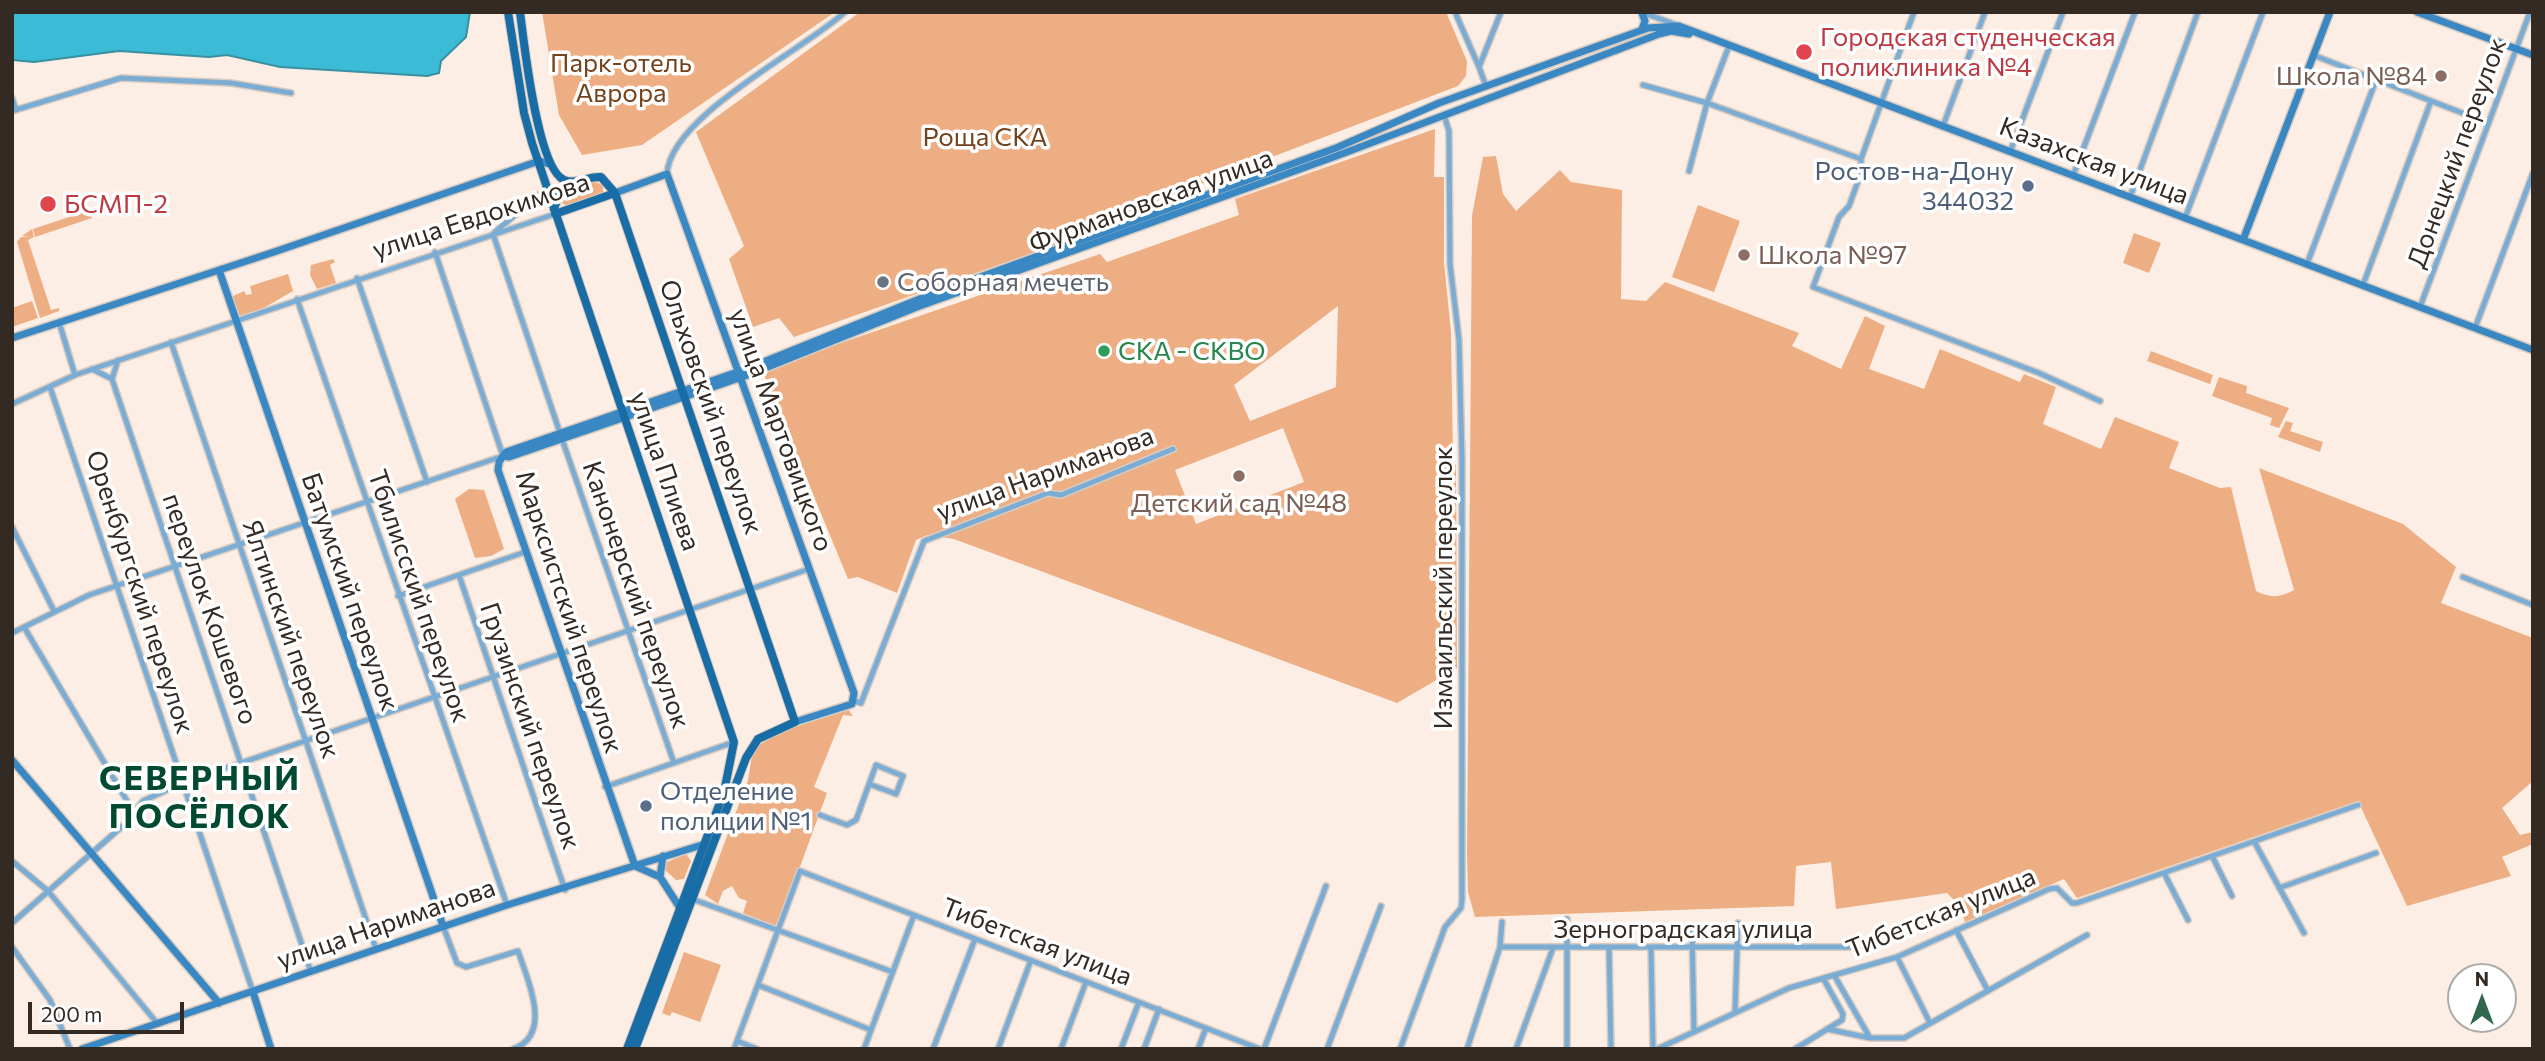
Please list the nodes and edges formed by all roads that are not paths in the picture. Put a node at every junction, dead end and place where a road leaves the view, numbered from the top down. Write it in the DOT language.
graph roads {
  1 [pos="508,12"];
  2 [pos="520,12"];
  3 [pos="845,12"];
  4 [pos="1455,12"];
  5 [pos="1501,12"];
  6 [pos="1641,12"];
  7 [pos="1914,12"];
  8 [pos="1985,12"];
  9 [pos="2063,12"];
  10 [pos="2135,12"];
  11 [pos="2198,12"];
  12 [pos="2263,12"];
  13 [pos="2417,12"];
  14 [pos="2530,12"];
  15 [pos="2330,14"];
  16 [pos="1679,26"];
  17 [pos="1641,31"];
  18 [pos="1707,39"];
  19 [pos="1729,46"];
  20 [pos="2515,49"];
  21 [pos="2313,55"];
  22 [pos="2533,55"];
  23 [pos="1479,67"];
  24 [pos="1539,67"];
  25 [pos="1543,79"];
  26 [pos="2376,80"];
  27 [pos="1643,85"];
  28 [pos="1486,86"];
  29 [pos="291,93"];
  30 [pos="12,98"];
  31 [pos="2431,101"];
  32 [pos="1439,103"];
  33 [pos="1707,103"];
  34 [pos="1881,103"];
  35 [pos="14,111"];
  36 [pos="1444,115"];
  37 [pos="2488,122"];
  38 [pos="1943,126"];
  39 [pos="1338,151"];
  40 [pos="2010,152"];
  41 [pos="1861,159"];
  42 [pos="545,160"];
  43 [pos="1689,171"];
  44 [pos="2533,173"];
  45 [pos="667,174"];
  46 [pos="2073,176"];
  47 [pos="574,182"];
  48 [pos="547,188"];
  49 [pos="615,194"];
  50 [pos="2130,197"];
  51 [pos="555,212"];
  52 [pos="2185,218"];
  53 [pos="493,234"];
  54 [pos="2243,240"];
  55 [pos="435,252"];
  56 [pos="2307,264"];
  57 [pos="219,270"];
  58 [pos="357,278"];
  59 [pos="2363,285"];
  60 [pos="297,299"];
  61 [pos="2420,307"];
  62 [pos="235,320"];
  63 [pos="59,322"];
  64 [pos="2475,328"];
  65 [pos="12,338"];
  66 [pos="171,342"];
  67 [pos="2532,348"];
  68 [pos="118,360"];
  69 [pos="92,369"];
  70 [pos="75,375"];
  71 [pos="738,375"];
  72 [pos="111,379"];
  73 [pos="50,387"];
  74 [pos="685,394"];
  75 [pos="2100,401"];
  76 [pos="12,404"];
  77 [pos="624,415"];
  78 [pos="561,436"];
  79 [pos="1172,449"];
  80 [pos="503,456"];
  81 [pos="427,482"];
  82 [pos="366,503"];
  83 [pos="305,524"];
  84 [pos="12,527"];
  85 [pos="238,546"];
  86 [pos="524,552"];
  87 [pos="175,567"];
  88 [pos="809,569"];
  89 [pos="459,575"];
  90 [pos="2463,578"];
  91 [pos="116,586"];
  92 [pos="751,589"];
  93 [pos="398,596"];
  94 [pos="2533,605"];
  95 [pos="54,611"];
  96 [pos="689,611"];
  97 [pos="24,627"];
  98 [pos="629,631"];
  99 [pos="12,633"];
  100 [pos="560,655"];
  101 [pos="493,677"];
  102 [pos="433,698"];
  103 [pos="855,701"];
  104 [pos="372,719"];
  105 [pos="795,722"];
  106 [pos="307,742"];
  107 [pos="734,742"];
  108 [pos="12,760"];
  109 [pos="674,763"];
  110 [pos="242,764"];
  111 [pos="181,783"];
  112 [pos="869,784"];
  113 [pos="606,787"];
  114 [pos="2358,805"];
  115 [pos="133,811"];
  116 [pos="820,815"];
  117 [pos="2255,842"];
  118 [pos="705,844"];
  119 [pos="680,851"];
  120 [pos="92,852"];
  121 [pos="2376,853"];
  122 [pos="663,856"];
  123 [pos="2212,856"];
  124 [pos="12,861"];
  125 [pos="697,865"];
  126 [pos="635,866"];
  127 [pos="2164,873"];
  128 [pos="660,877"];
  129 [pos="698,882"];
  130 [pos="1326,886"];
  131 [pos="2280,888"];
  132 [pos="565,890"];
  133 [pos="48,891"];
  134 [pos="672,891"];
  135 [pos="688,894"];
  136 [pos="2232,896"];
  137 [pos="507,905"];
  138 [pos="1381,905"];
  139 [pos="680,908"];
  140 [pos="914,915"];
  141 [pos="1567,919"];
  142 [pos="2188,920"];
  143 [pos="1502,922"];
  144 [pos="12,923"];
  145 [pos="1738,923"];
  146 [pos="443,926"];
  147 [pos="1692,928"];
  148 [pos="778,930"];
  149 [pos="1956,930"];
  150 [pos="2304,933"];
  151 [pos="2087,935"];
  152 [pos="975,939"];
  153 [pos="12,947"];
  154 [pos="1500,947"];
  155 [pos="1865,947"];
  156 [pos="1553,948"];
  157 [pos="1566,948"];
  158 [pos="1609,948"];
  159 [pos="1651,948"];
  160 [pos="376,949"];
  161 [pos="1693,949"];
  162 [pos="1734,949"];
  163 [pos="1896,957"];
  164 [pos="1031,960"];
  165 [pos="311,972"];
  166 [pos="893,972"];
  167 [pos="1834,975"];
  168 [pos="1823,978"];
  169 [pos="1086,982"];
  170 [pos="758,985"];
  171 [pos="1988,991"];
  172 [pos="253,992"];
  173 [pos="1139,1002"];
  174 [pos="219,1003"];
  175 [pos="1159,1009"];
  176 [pos="1735,1013"];
  177 [pos="157,1023"];
  178 [pos="1930,1023"];
  179 [pos="1206,1028"];
  180 [pos="1827,1029"];
  181 [pos="871,1030"];
  182 [pos="1694,1032"];
  183 [pos="1870,1038"];
  184 [pos="737,1041"];
  185 [pos="70,1049"];
  186 [pos="82,1049"];
  187 [pos="271,1049"];
  188 [pos="513,1049"];
  189 [pos="627,1049"];
  190 [pos="635,1049"];
  191 [pos="734,1049"];
  192 [pos="757,1049"];
  193 [pos="864,1049"];
  194 [pos="933,1049"];
  195 [pos="998,1049"];
  196 [pos="1061,1049"];
  197 [pos="1121,1049"];
  198 [pos="1144,1049"];
  199 [pos="1198,1049"];
  200 [pos="1262,1049"];
  201 [pos="1327,1049"];
  202 [pos="1400,1049"];
  203 [pos="1467,1049"];
  204 [pos="1516,1049"];
  205 [pos="1567,1049"];
  206 [pos="1611,1049"];
  207 [pos="1655,1049"];
  208 [pos="1795,1049"];
  1 -- 42 [label="main road"];
  2 -- 42 [label="main road"];
  3 -- 45 [label="street"];
  4 -- 23 [label="street"];
  5 -- 23 [label="street"];
  6 -- 16 [label="street, Казахская улица"];
  6 -- 17 [label="main road"];
  7 -- 34 [label="street"];
  8 -- 38 [label="street"];
  9 -- 40 [label="street"];
  10 -- 46 [label="street"];
  11 -- 50 [label="street"];
  12 -- 52 [label="street"];
  13 -- 20 [label="main road"];
  14 -- 20 [label="street, Донецкий переулок"];
  15 -- 21 [label="main road"];
  16 -- 17 [label="main road"];
  16 -- 18 [label="main road, Казахская улица"];
  17 -- 24 [label="main road"];
  18 -- 19 [label="main road, Казахская улица"];
  18 -- 25 [label="main road"];
  19 -- 33 [label="street"];
  19 -- 34 [label="main road, Казахская улица"];
  20 -- 22 [label="main road"];
  20 -- 37 [label="street, Донецкий переулок"];
  21 -- 26 [label="street"];
  21 -- 54 [label="main road"];
  23 -- 28 [label="street"];
  24 -- 25 [label="main road"];
  24 -- 28 [label="main road"];
  25 -- 36 [label="main road"];
  26 -- 31 [label="street"];
  26 -- 56 [label="street"];
  27 -- 33 [label="street"];
  28 -- 32 [label="main road"];
  29 -- 35 [label="street"];
  30 -- 35 [label="street"];
  31 -- 37 [label="street"];
  31 -- 59 [label="street"];
  32 -- 36 [label="main road"];
  32 -- 39 [label="main road"];
  33 -- 41 [label="street"];
  33 -- 43 [label="street"];
  34 -- 38 [label="main road, Казахская улица"];
  34 -- 41 [label="street"];
  36 -- 39 [label="main road"];
  36 -- 202 [label="street, Измаильский переулок"];
  37 -- 61 [label="street, Донецкий переулок"];
  38 -- 40 [label="main road, Казахская улица"];
  39 -- 71 [label="main road, Фурмановская улица"];
  40 -- 46 [label="main road, Казахская улица"];
  41 -- 75 [label="street"];
  42 -- 47 [label="main road"];
  42 -- 48 [label="main road, улица Плиева"];
  42 -- 57 [label="main road, улица Евдокимова"];
  44 -- 64 [label="street"];
  45 -- 49 [label="main road, улица Евдокимова"];
  45 -- 71 [label="main road, улица Мартовицкого"];
  46 -- 50 [label="main road, Казахская улица"];
  47 -- 49 [label="main road"];
  47 -- 51 [label="main road"];
  48 -- 51 [label="main road, улица Плиева"];
  48 -- 53 [label="street"];
  49 -- 51 [label="main road, улица Евдокимова"];
  49 -- 74 [label="main road, Ольховский переулок"];
  50 -- 52 [label="main road, Казахская улица"];
  51 -- 53 [label="street, улица Евдокимова"];
  51 -- 77 [label="main road, улица Плиева"];
  52 -- 54 [label="main road, Казахская улица"];
  53 -- 55 [label="street, улица Евдокимова"];
  53 -- 78 [label="street, Канонерский переулок"];
  54 -- 56 [label="main road, Казахская улица"];
  55 -- 58 [label="street, улица Евдокимова"];
  55 -- 80 [label="street, Марксистский переулок"];
  56 -- 59 [label="main road, Казахская улица"];
  57 -- 62 [label="main road, Батумский переулок"];
  57 -- 63 [label="main road, улица Евдокимова"];
  58 -- 60 [label="street, улица Евдокимова"];
  58 -- 81 [label="street"];
  59 -- 61 [label="main road, Казахская улица"];
  60 -- 62 [label="street, улица Евдокимова"];
  60 -- 82 [label="street, Тбилисский переулок"];
  61 -- 64 [label="main road, Казахская улица"];
  62 -- 66 [label="street, улица Евдокимова"];
  62 -- 83 [label="main road, Батумский переулок"];
  63 -- 65 [label="main road, улица Евдокимова"];
  63 -- 70 [label="street"];
  64 -- 67 [label="main road, Казахская улица"];
  66 -- 68 [label="street, улица Евдокимова"];
  66 -- 85 [label="street, Ялтинский переулок"];
  68 -- 69 [label="street, улица Евдокимова"];
  68 -- 72 [label="street"];
  69 -- 70 [label="street, улица Евдокимова"];
  69 -- 72 [label="street"];
  70 -- 73 [label="street, улица Евдокимова"];
  71 -- 74 [label="main road, Фурмановская улица"];
  71 -- 88 [label="main road, улица Мартовицкого"];
  72 -- 87 [label="street, переулок Кошевого"];
  73 -- 76 [label="street, улица Евдокимова"];
  73 -- 91 [label="street, Оренбургский переулок"];
  74 -- 77 [label="main road, Фурмановская улица"];
  74 -- 92 [label="main road, Ольховский переулок"];
  77 -- 78 [label="main road, Фурмановская улица"];
  77 -- 96 [label="main road, улица Плиева"];
  78 -- 80 [label="main road, Фурмановская улица"];
  78 -- 98 [label="street, Канонерский переулок"];
  79 -- 103 [label="street, улица Нариманова"];
  80 -- 81 [label="street, Фурмановская улица"];
  80 -- 86 [label="main road, Марксистский переулок"];
  81 -- 82 [label="street, Фурмановская улица"];
  82 -- 83 [label="street, Фурмановская улица"];
  82 -- 93 [label="street, Тбилисский переулок"];
  83 -- 85 [label="street, Фурмановская улица"];
  83 -- 104 [label="main road, Батумский переулок"];
  84 -- 95 [label="street"];
  85 -- 87 [label="street, Фурмановская улица"];
  85 -- 106 [label="street, Ялтинский переулок"];
  86 -- 89 [label="street"];
  86 -- 100 [label="main road, Марксистский переулок"];
  87 -- 91 [label="street, Фурмановская улица"];
  87 -- 110 [label="street, переулок Кошевого"];
  88 -- 92 [label="street"];
  88 -- 103 [label="main road, улица Мартовицкого"];
  89 -- 93 [label="street"];
  89 -- 101 [label="street, Грузинский переулок"];
  90 -- 94 [label="street"];
  91 -- 95 [label="street, Фурмановская улица"];
  91 -- 111 [label="street, Оренбургский переулок"];
  92 -- 96 [label="street"];
  92 -- 105 [label="main road, Ольховский переулок"];
  93 -- 102 [label="street, Тбилисский переулок"];
  95 -- 97 [label="street, Фурмановская улица"];
  96 -- 98 [label="street"];
  96 -- 107 [label="main road, улица Плиева"];
  97 -- 99 [label="street, Фурмановская улица"];
  97 -- 115 [label="street"];
  98 -- 100 [label="street"];
  98 -- 109 [label="street, Канонерский переулок"];
  100 -- 101 [label="street"];
  100 -- 113 [label="main road, Марксистский переулок"];
  101 -- 102 [label="street"];
  101 -- 132 [label="street, Грузинский переулок"];
  102 -- 104 [label="street"];
  102 -- 137 [label="street, Тбилисский переулок"];
  103 -- 105 [label="main road"];
  104 -- 106 [label="street"];
  104 -- 146 [label="main road, Батумский переулок"];
  105 -- 129 [label="main road"];
  106 -- 110 [label="street"];
  106 -- 160 [label="street, Ялтинский переулок"];
  107 -- 109 [label="street"];
  107 -- 118 [label="main road"];
  108 -- 120 [label="main road"];
  109 -- 113 [label="street"];
  110 -- 111 [label="street"];
  110 -- 165 [label="street, переулок Кошевого"];
  111 -- 115 [label="street"];
  111 -- 172 [label="street, Оренбургский переулок"];
  112 -- 112 [label="street"];
  112 -- 116 [label="street"];
  113 -- 126 [label="main road, Марксистский переулок"];
  114 -- 117 [label="street, Тибетская улица"];
  115 -- 120 [label="street"];
  117 -- 123 [label="street, Тибетская улица"];
  117 -- 131 [label="street"];
  118 -- 119 [label="main road, улица Нариманова"];
  118 -- 125 [label="main road"];
  119 -- 122 [label="main road, улица Нариманова"];
  119 -- 125 [label="main road"];
  120 -- 133 [label="street"];
  120 -- 174 [label="main road"];
  121 -- 131 [label="street"];
  122 -- 126 [label="main road, улица Нариманова"];
  122 -- 128 [label="main road"];
  123 -- 127 [label="street, Тибетская улица"];
  123 -- 136 [label="street"];
  124 -- 133 [label="street"];
  125 -- 129 [label="main road"];
  125 -- 135 [label="main road"];
  126 -- 128 [label="main road"];
  126 -- 132 [label="main road, улица Нариманова"];
  127 -- 142 [label="street"];
  127 -- 149 [label="street, Тибетская улица"];
  128 -- 134 [label="main road"];
  129 -- 135 [label="main road"];
  130 -- 200 [label="street"];
  131 -- 150 [label="street"];
  132 -- 137 [label="main road, улица Нариманова"];
  133 -- 144 [label="street"];
  133 -- 177 [label="street"];
  134 -- 135 [label="main road"];
  134 -- 139 [label="main road"];
  135 -- 139 [label="main road"];
  135 -- 148 [label="street"];
  135 -- 190 [label="main road"];
  137 -- 146 [label="main road, улица Нариманова"];
  138 -- 201 [label="street"];
  139 -- 189 [label="main road"];
  140 -- 148 [label="street, Тибетская улица"];
  140 -- 152 [label="street, Тибетская улица"];
  140 -- 166 [label="street"];
  141 -- 157 [label="street"];
  143 -- 154 [label="street"];
  145 -- 162 [label="street"];
  146 -- 160 [label="main road, улица Нариманова"];
  146 -- 188 [label="street"];
  147 -- 161 [label="street"];
  148 -- 166 [label="street"];
  148 -- 170 [label="street"];
  149 -- 163 [label="street, Тибетская улица"];
  149 -- 171 [label="street"];
  151 -- 171 [label="street"];
  152 -- 164 [label="street, Тибетская улица"];
  152 -- 194 [label="street"];
  153 -- 185 [label="street"];
  154 -- 156 [label="street, Зерноградская улица"];
  154 -- 203 [label="street"];
  155 -- 162 [label="street, Зерноградская улица"];
  156 -- 157 [label="street, Зерноградская улица"];
  156 -- 204 [label="street"];
  157 -- 158 [label="street, Зерноградская улица"];
  157 -- 205 [label="street"];
  158 -- 159 [label="street, Зерноградская улица"];
  158 -- 206 [label="street"];
  159 -- 161 [label="street, Зерноградская улица"];
  159 -- 207 [label="street"];
  160 -- 165 [label="main road, улица Нариманова"];
  161 -- 162 [label="street, Зерноградская улица"];
  161 -- 182 [label="street"];
  162 -- 176 [label="street"];
  163 -- 167 [label="street, Тибетская улица"];
  163 -- 178 [label="street"];
  164 -- 169 [label="street, Тибетская улица"];
  164 -- 195 [label="street"];
  165 -- 172 [label="main road, улица Нариманова"];
  166 -- 181 [label="street"];
  167 -- 168 [label="street, Тибетская улица"];
  167 -- 183 [label="street"];
  168 -- 176 [label="street, Тибетская улица"];
  168 -- 180 [label="street"];
  169 -- 173 [label="street, Тибетская улица"];
  169 -- 196 [label="street"];
  170 -- 181 [label="street"];
  170 -- 184 [label="street"];
  171 -- 178 [label="street"];
  172 -- 174 [label="main road, улица Нариманова"];
  172 -- 187 [label="main road, Оренбургский переулок"];
  173 -- 175 [label="street, Тибетская улица"];
  173 -- 197 [label="street"];
  174 -- 177 [label="main road, улица Нариманова"];
  175 -- 179 [label="street, Тибетская улица"];
  175 -- 198 [label="street"];
  176 -- 182 [label="street, Тибетская улица"];
  177 -- 186 [label="main road, улица Нариманова"];
  178 -- 183 [label="street"];
  179 -- 199 [label="street"];
  179 -- 200 [label="street, Тибетская улица"];
  180 -- 183 [label="street"];
  180 -- 208 [label="street"];
  181 -- 193 [label="street"];
  182 -- 207 [label="street, Тибетская улица"];
  184 -- 191 [label="street"];
  184 -- 192 [label="street"];
}
